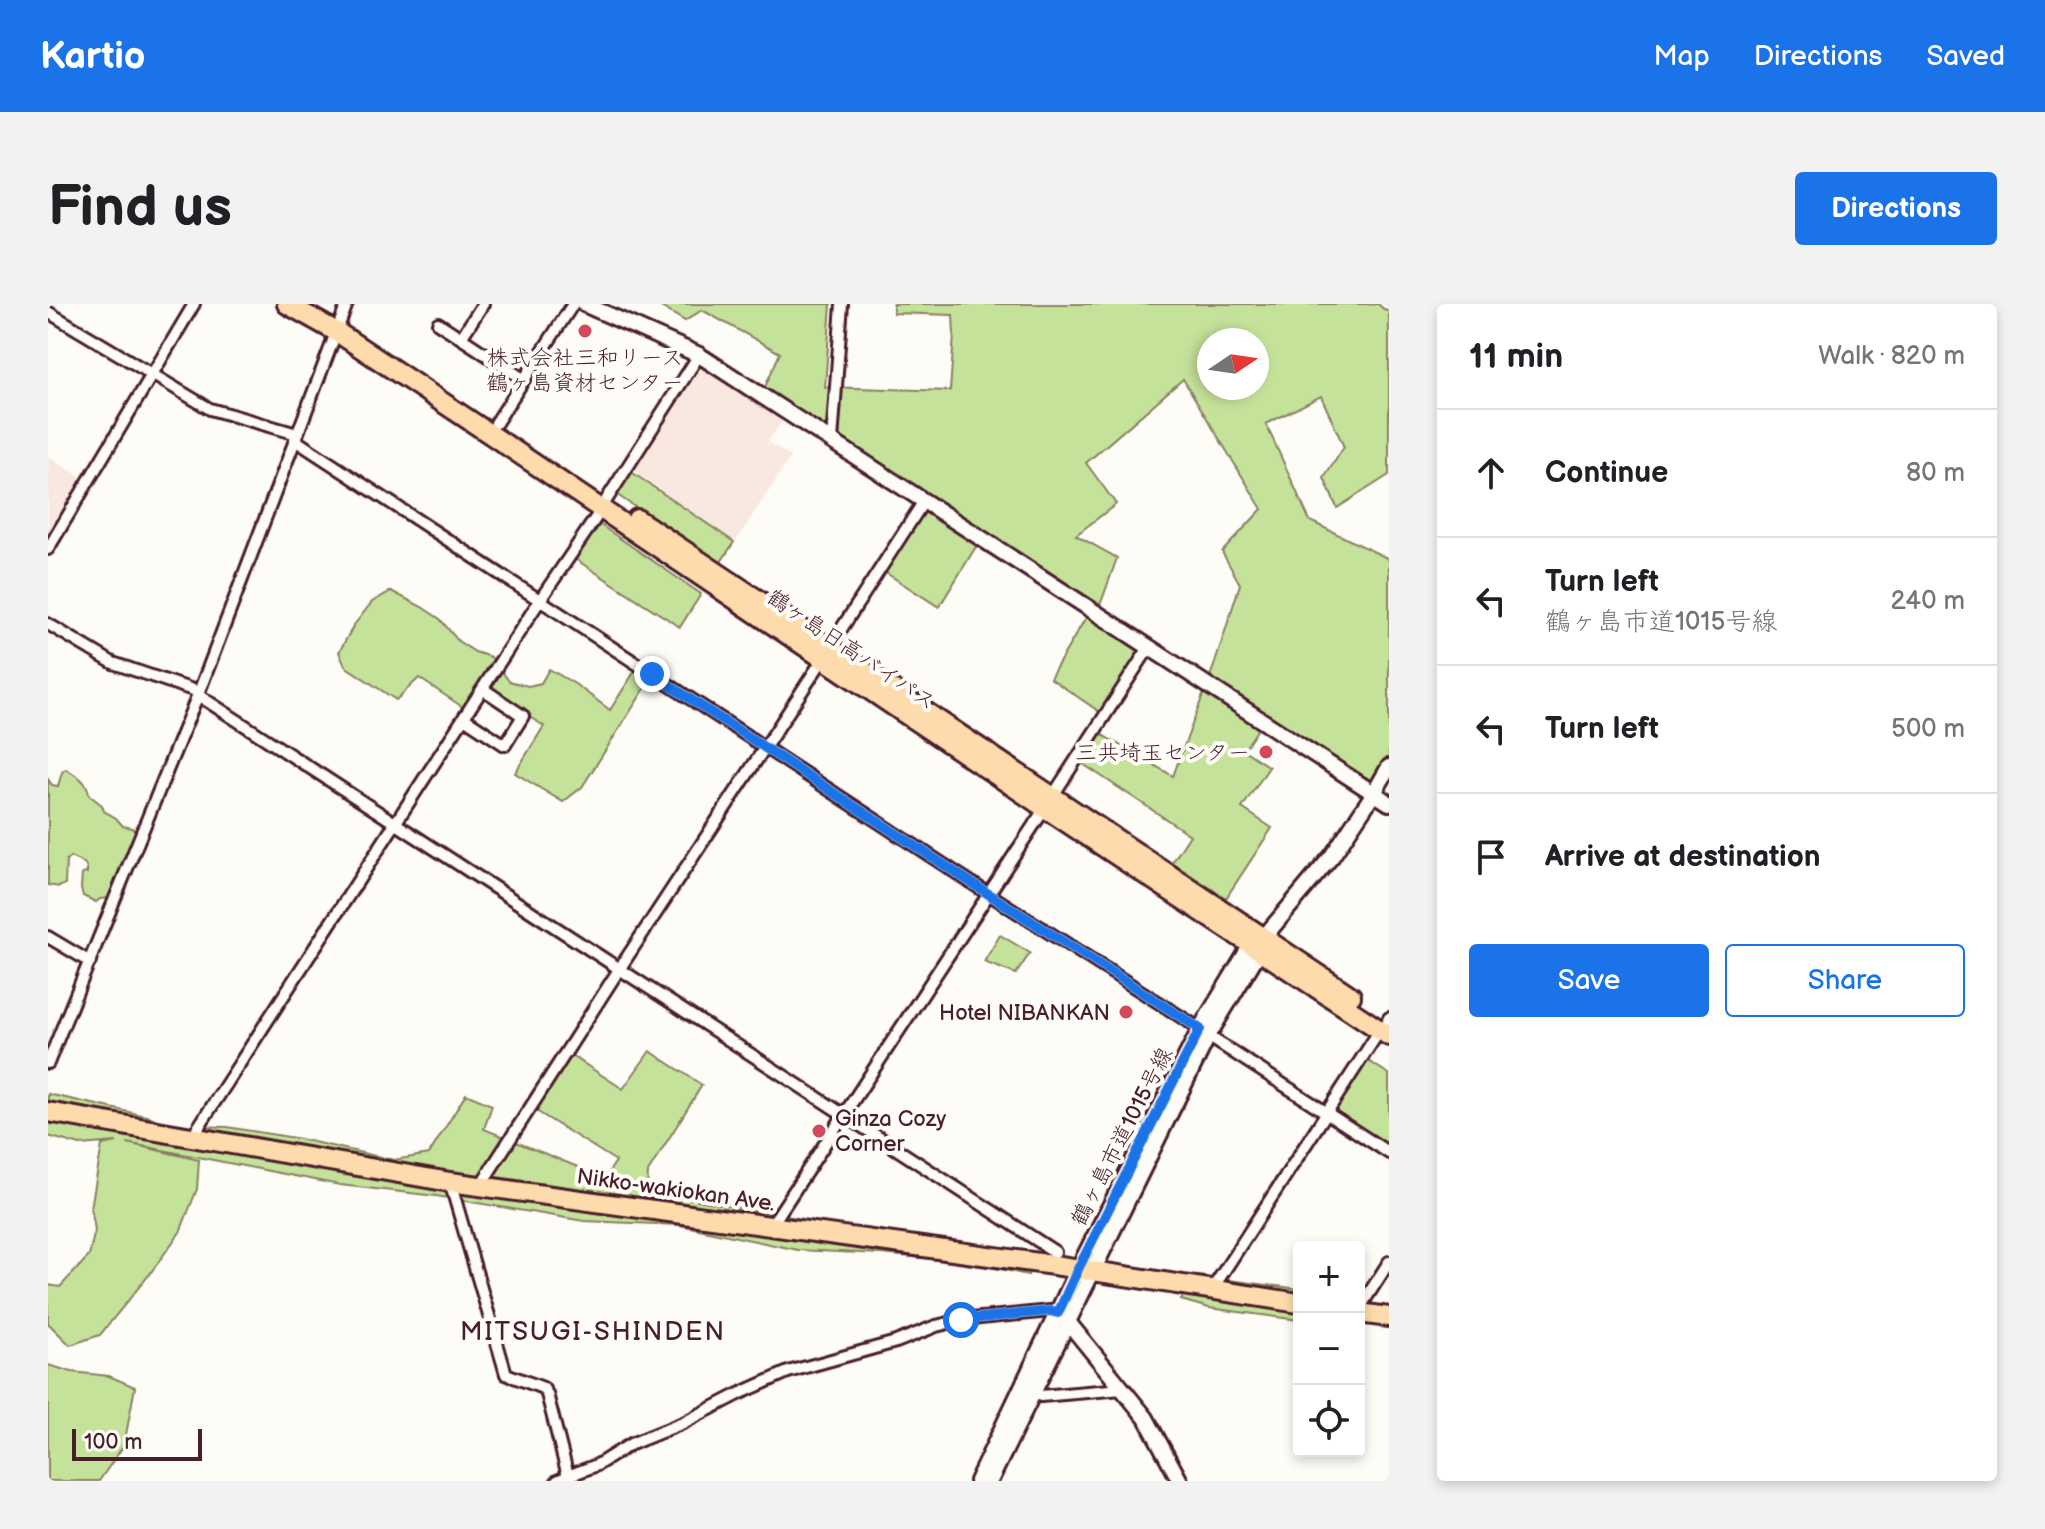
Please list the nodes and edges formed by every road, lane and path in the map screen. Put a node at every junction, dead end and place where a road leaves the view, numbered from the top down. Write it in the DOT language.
graph roads {
  1 [pos="194,304"];
  2 [pos="287,304"];
  3 [pos="311,304"];
  4 [pos="483,304"];
  5 [pos="573,304"];
  6 [pos="842,304"];
  7 [pos="593,306"];
  8 [pos="48,312"];
  9 [pos="342,319"];
  10 [pos="438,323"];
  11 [pos="461,338"];
  12 [pos="699,355"];
  13 [pos="152,375"];
  14 [pos="523,379"];
  15 [pos="496,423"];
  16 [pos="296,437"];
  17 [pos="832,441"];
  18 [pos="924,501"];
  19 [pos="604,504"];
  20 [pos="48,549"];
  21 [pos="540,600"];
  22 [pos="48,624"];
  23 [pos="1150,646"];
  24 [pos="826,654"];
  25 [pos="483,689"];
  26 [pos="199,693"];
  27 [pos="464,718"];
  28 [pos="765,747"];
  29 [pos="1389,767"];
  30 [pos="1374,793"];
  31 [pos="1048,803"];
  32 [pos="1389,803"];
  33 [pos="396,823"];
  34 [pos="987,893"];
  35 [pos="48,937"];
  36 [pos="1258,944"];
  37 [pos="90,962"];
  38 [pos="620,968"];
  39 [pos="1387,1025"];
  40 [pos="1204,1033"];
  41 [pos="48,1063"];
  42 [pos="48,1112"];
  43 [pos="1326,1113"];
  44 [pos="844,1115"];
  45 [pos="192,1137"];
  46 [pos="1389,1153"];
  47 [pos="450,1182"];
  48 [pos="480,1186"];
  49 [pos="771,1226"];
  50 [pos="1055,1252"];
  51 [pos="1389,1262"];
  52 [pos="1085,1270"];
  53 [pos="1213,1288"];
  54 [pos="1365,1301"];
  55 [pos="1293,1302"];
  56 [pos="1365,1312"];
  57 [pos="1389,1317"];
  58 [pos="1063,1318"];
  59 [pos="1122,1389"];
  60 [pos="1033,1392"];
  61 [pos="568,1476"];
  62 [pos="557,1481"];
  63 [pos="977,1481"];
  64 [pos="990,1481"];
  65 [pos="1180,1481"];
  1 -- 13 [label="street"];
  2 -- 9 [label="highway, 鶴ヶ島日高バイパス"];
  3 -- 9 [label="highway, 鶴ヶ島日高バイパス"];
  4 -- 11 [label="street"];
  5 -- 14 [label="street"];
  6 -- 17 [label="street"];
  7 -- 12 [label="street"];
  8 -- 13 [label="street"];
  9 -- 15 [label="highway, 鶴ヶ島日高バイパス"];
  9 -- 16 [label="street"];
  9 -- 19 [label="highway, 鶴ヶ島日高バイパス"];
  10 -- 11 [label="street"];
  11 -- 14 [label="street"];
  12 -- 17 [label="street"];
  12 -- 19 [label="street"];
  13 -- 16 [label="street"];
  13 -- 20 [label="street"];
  14 -- 15 [label="street"];
  15 -- 19 [label="highway, 鶴ヶ島日高バイパス"];
  16 -- 21 [label="street"];
  16 -- 26 [label="street"];
  17 -- 18 [label="street"];
  18 -- 23 [label="street"];
  18 -- 24 [label="street"];
  19 -- 21 [label="street"];
  19 -- 24 [label="highway, 鶴ヶ島日高バイパス"];
  21 -- 25 [label="street"];
  21 -- 28 [label="street"];
  22 -- 26 [label="street"];
  23 -- 30 [label="street"];
  23 -- 31 [label="street"];
  24 -- 28 [label="street"];
  24 -- 31 [label="highway, 鶴ヶ島日高バイパス"];
  25 -- 27 [label="street"];
  25 -- 27 [label="street"];
  26 -- 33 [label="street"];
  26 -- 37 [label="street"];
  27 -- 33 [label="street"];
  28 -- 34 [label="street"];
  28 -- 38 [label="street"];
  29 -- 30 [label="street, 鶴ヶ島市道1015号線"];
  30 -- 32 [label="street"];
  30 -- 36 [label="street, 鶴ヶ島市道1015号線"];
  31 -- 34 [label="street"];
  31 -- 36 [label="highway, 鶴ヶ島日高バイパス"];
  33 -- 38 [label="street"];
  33 -- 45 [label="street"];
  34 -- 40 [label="street"];
  34 -- 44 [label="street"];
  35 -- 37 [label="street"];
  36 -- 39 [label="highway, 鶴ヶ島日高バイパス"];
  36 -- 40 [label="street, 鶴ヶ島市道1015号線"];
  37 -- 41 [label="street"];
  38 -- 44 [label="street"];
  38 -- 48 [label="street"];
  39 -- 43 [label="street"];
  40 -- 43 [label="street"];
  40 -- 52 [label="street, 鶴ヶ島市道1015号線"];
  42 -- 45 [label="highway, Nikko-wakiokan Ave."];
  43 -- 46 [label="street"];
  43 -- 53 [label="street"];
  44 -- 49 [label="street"];
  44 -- 50 [label="street"];
  45 -- 47 [label="highway, Nikko-wakiokan Ave."];
  47 -- 48 [label="highway, Nikko-wakiokan Ave."];
  47 -- 61 [label="street"];
  48 -- 49 [label="highway, Nikko-wakiokan Ave."];
  49 -- 52 [label="highway, Nikko-wakiokan Ave."];
  51 -- 54 [label="street"];
  52 -- 53 [label="highway, Nikko-wakiokan Ave."];
  52 -- 58 [label="street, 鶴ヶ島市道1015号線"];
  53 -- 55 [label="highway, Nikko-wakiokan Ave."];
  56 -- 57 [label="highway"];
  58 -- 59 [label="street"];
  58 -- 60 [label="street, 鶴ヶ島市道1015号線"];
  58 -- 61 [label="street"];
  58 -- 63 [label="street, 鶴ヶ島市道1015号線"];
  59 -- 60 [label="street"];
  59 -- 65 [label="street"];
  60 -- 64 [label="street, 鶴ヶ島市道1015号線"];
  61 -- 62 [label="street"];
}
